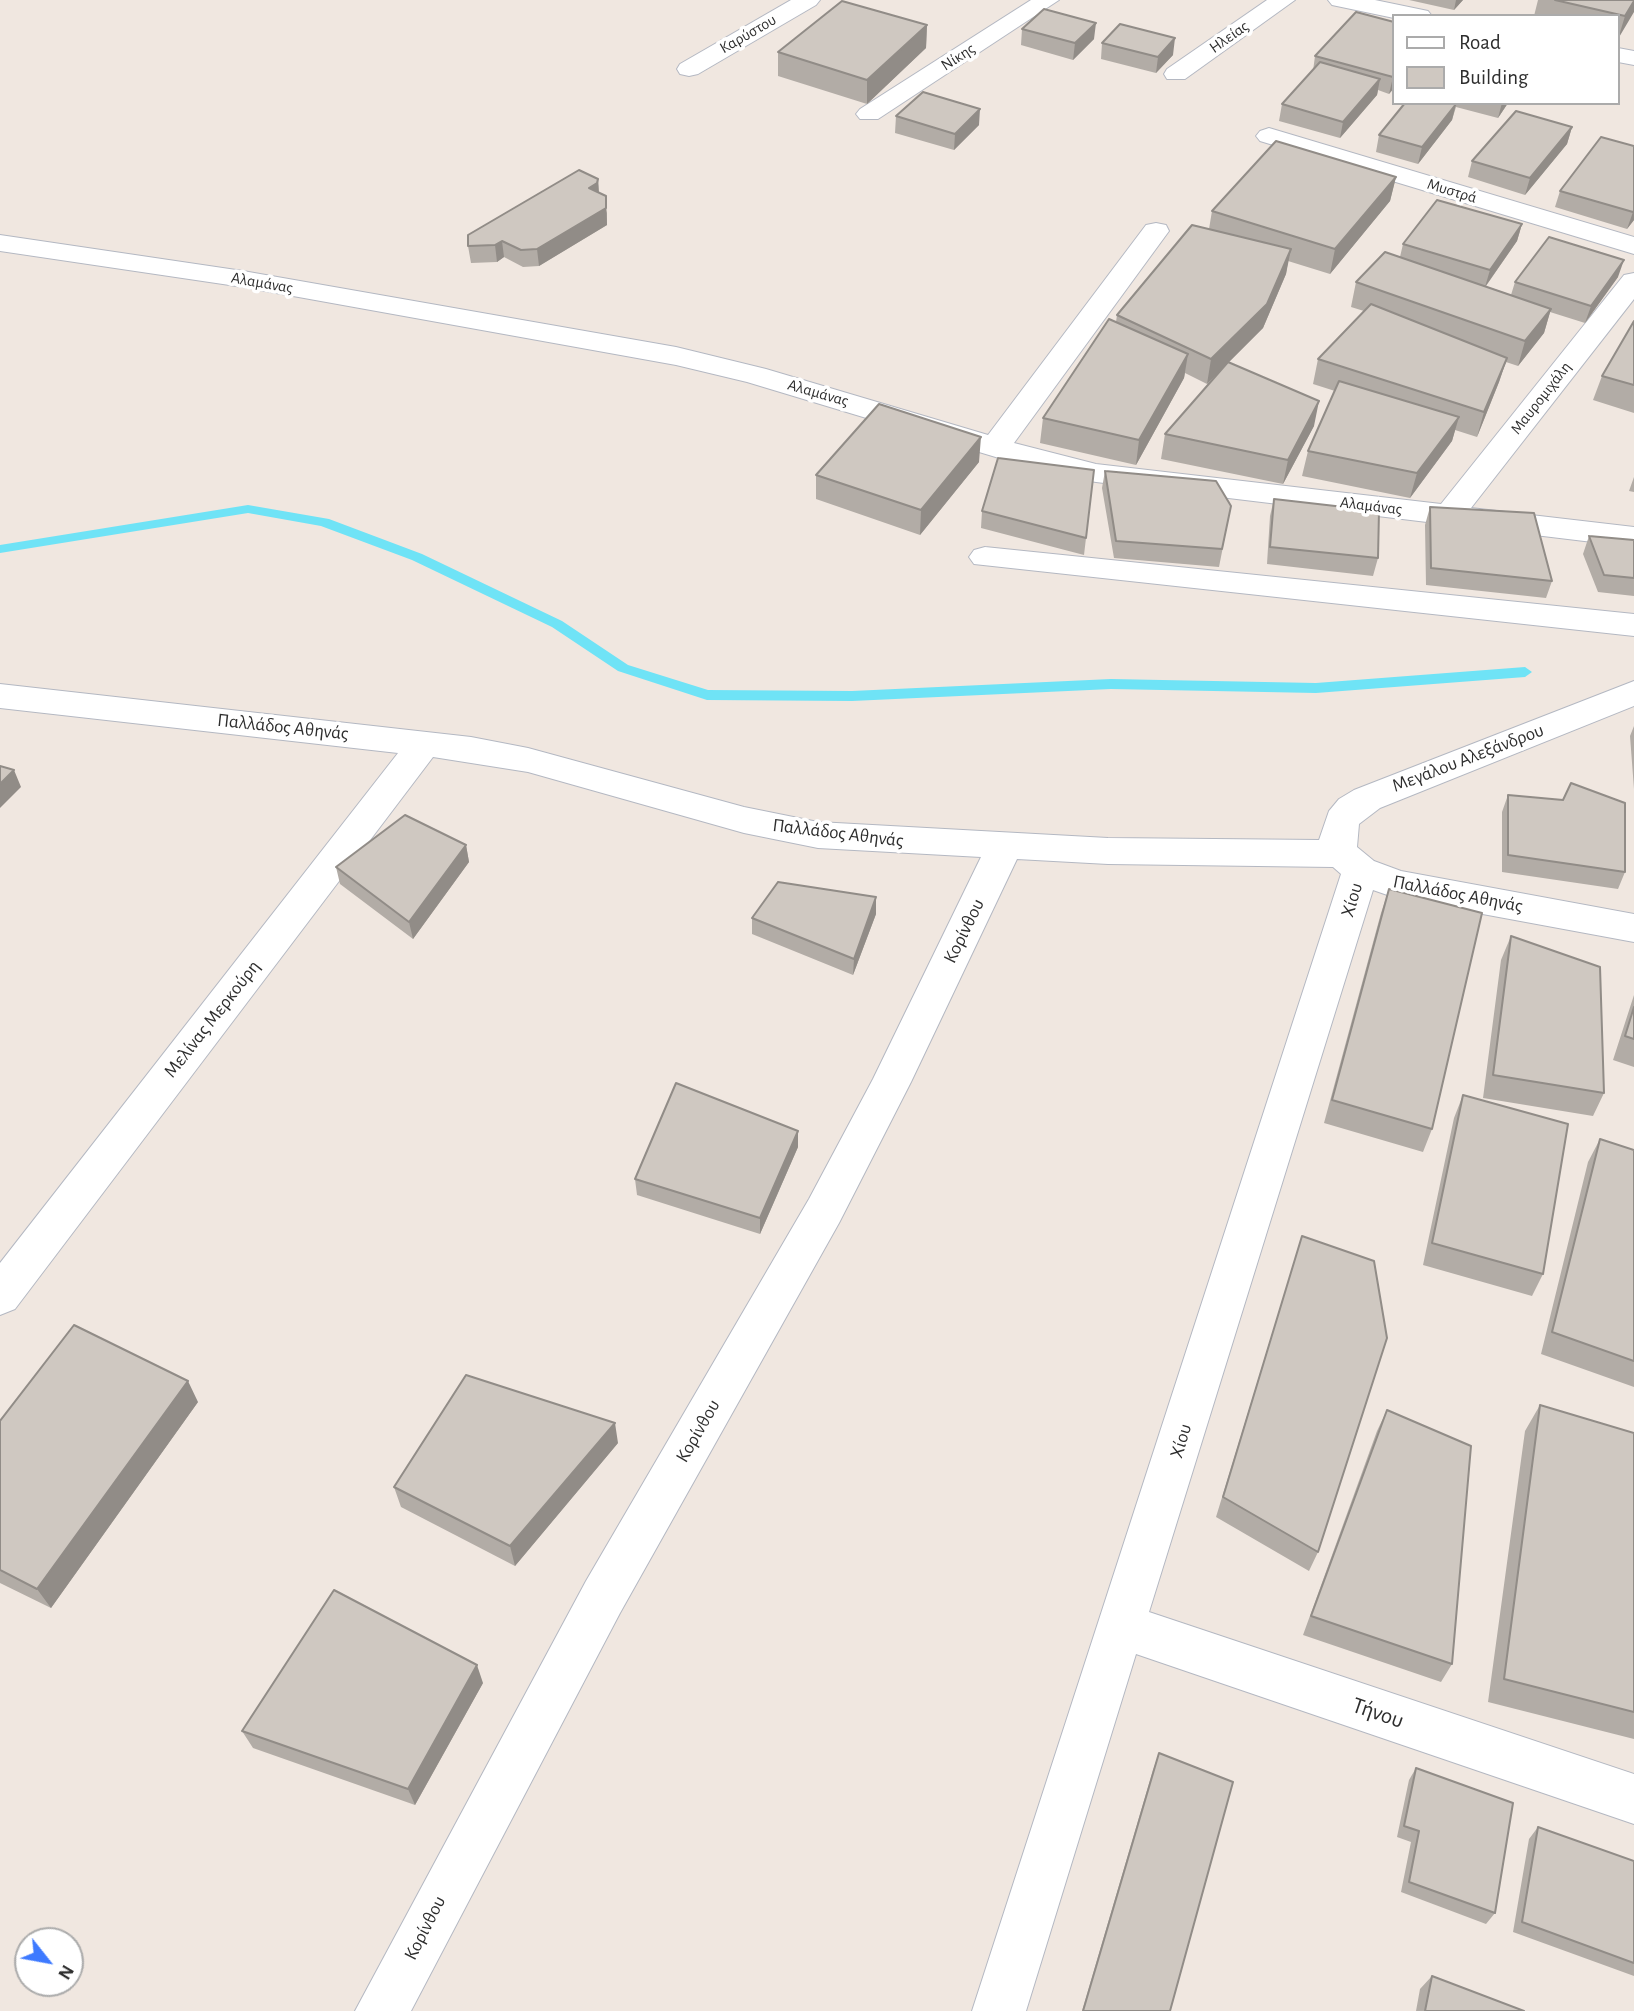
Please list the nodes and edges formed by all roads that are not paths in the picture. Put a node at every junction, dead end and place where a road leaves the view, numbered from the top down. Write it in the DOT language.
graph roads {
  1 [pos="808,0"];
  2 [pos="1047,0"];
  3 [pos="1283,0"];
  4 [pos="1343,0"];
  5 [pos="1410,14"];
  6 [pos="689,69"];
  7 [pos="1176,74"];
  8 [pos="869,114"];
  9 [pos="1269,136"];
  10 [pos="1156,232"];
  11 [pos="0,243"];
  12 [pos="1634,246"];
  13 [pos="1634,281"];
  14 [pos="995,447"];
  15 [pos="1449,515"];
  16 [pos="1634,537"];
  17 [pos="985,557"];
  18 [pos="1634,625"];
  19 [pos="1634,693"];
  20 [pos="0,696"];
  21 [pos="425,742"];
  22 [pos="1005,846"];
  23 [pos="1351,862"];
  24 [pos="1634,929"];
  25 [pos="0,1296"];
  26 [pos="1123,1626"];
  27 [pos="1634,1799"];
  28 [pos="382,2011"];
  29 [pos="999,2011"];
  1 -- 6 [label="street, Καρύστου"];
  2 -- 8 [label="street, Νίκης"];
  3 -- 7 [label="street, Ηλείας"];
  4 -- 5 [label="street"];
  9 -- 12 [label="street, Μυστρά"];
  10 -- 14 [label="street"];
  11 -- 14 [label="street, Αλαμάνας"];
  13 -- 15 [label="street, Μαυρομιχάλη"];
  14 -- 15 [label="street, Αλαμάνας"];
  15 -- 16 [label="street, Αλαμάνας"];
  17 -- 18 [label="street"];
  19 -- 23 [label="street, Μεγάλου Αλεξάνδρου"];
  20 -- 21 [label="street, Παλλάδος Αθηνάς"];
  21 -- 22 [label="street, Παλλάδος Αθηνάς"];
  21 -- 25 [label="street, Μελίνας Μερκούρη"];
  22 -- 23 [label="street, Παλλάδος Αθηνάς"];
  22 -- 28 [label="street, Κορίνθου"];
  23 -- 24 [label="street, Παλλάδος Αθηνάς"];
  23 -- 26 [label="street, Χίου"];
  26 -- 27 [label="street, Τήνου"];
  26 -- 29 [label="street, Χίου"];
}
